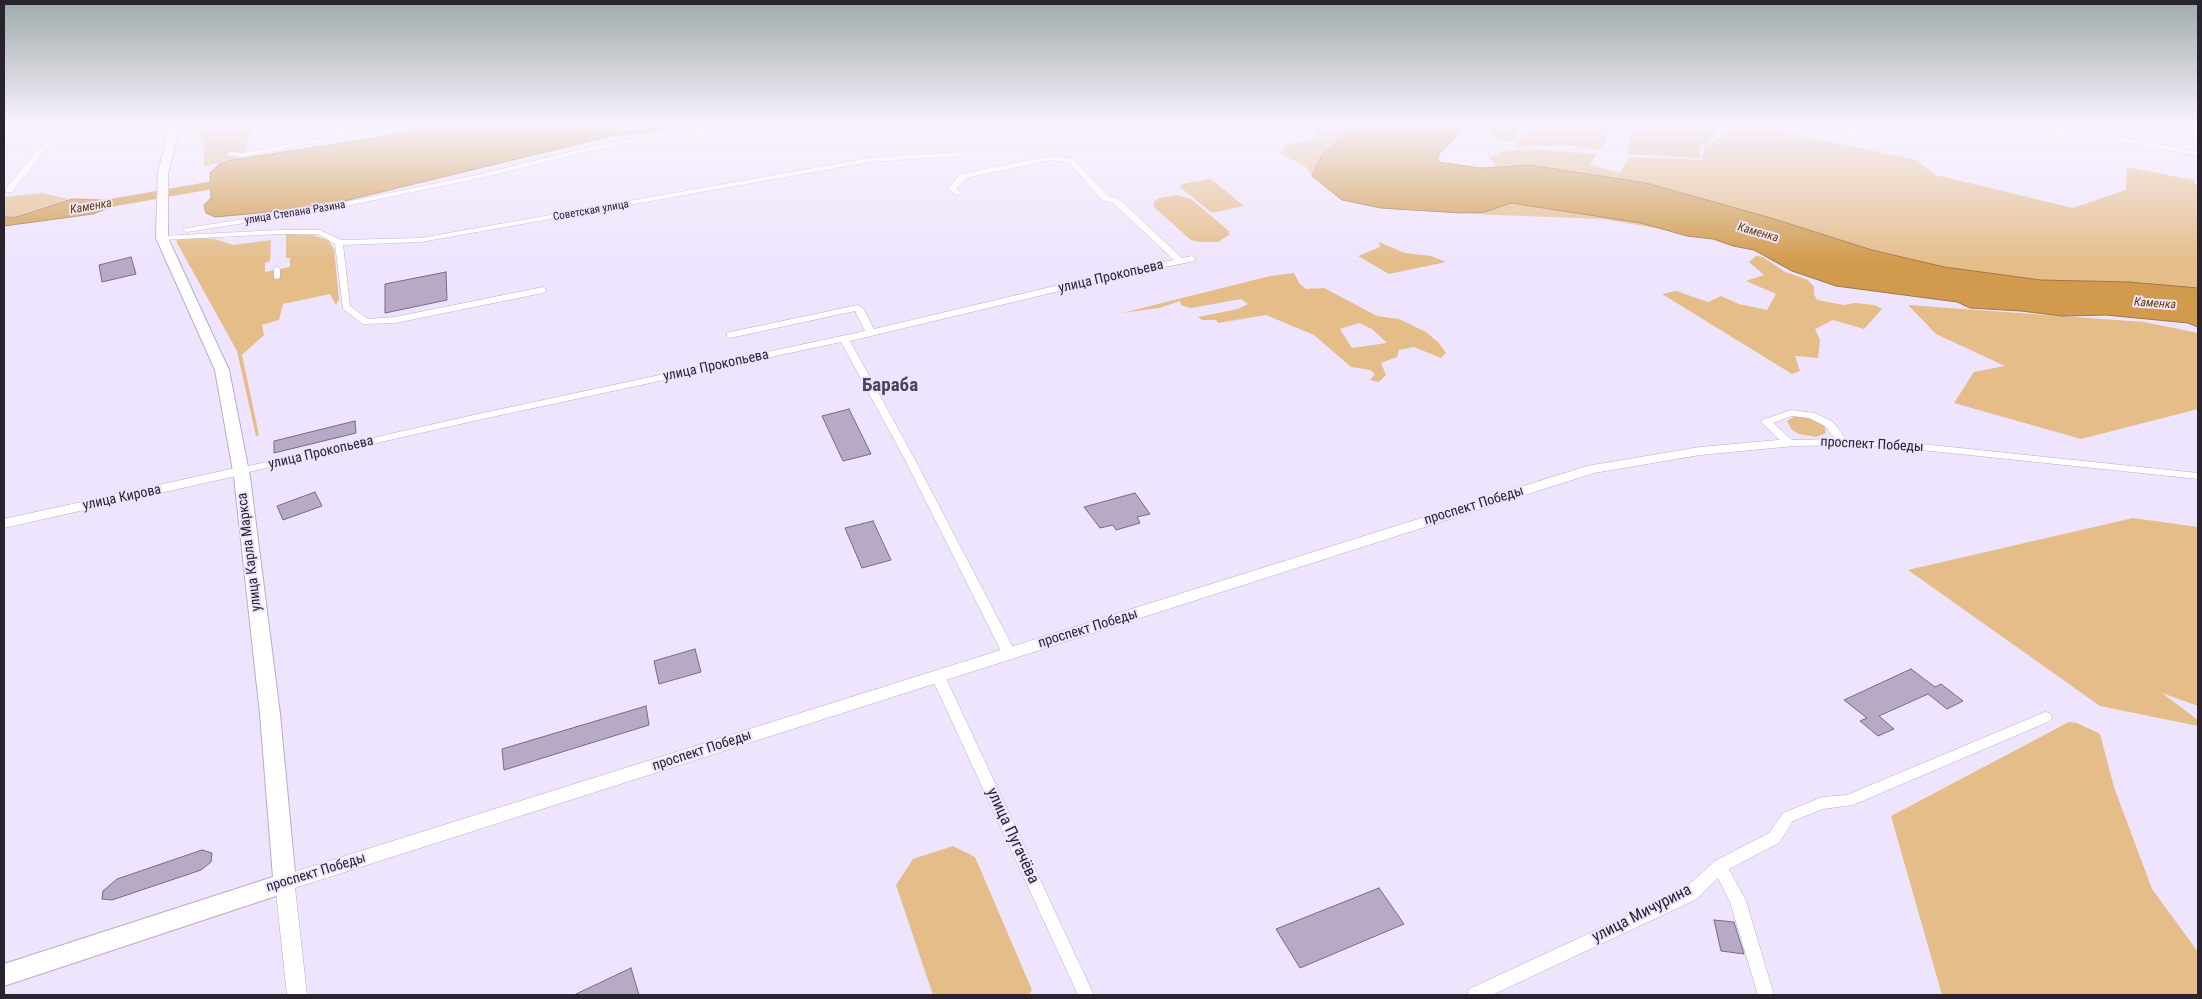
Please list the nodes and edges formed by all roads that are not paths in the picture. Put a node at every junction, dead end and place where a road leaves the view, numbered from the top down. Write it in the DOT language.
graph roads {
  1 [pos="25,171"];
  2 [pos="164,171"];
  3 [pos="503,171"];
  4 [pos="810,171"];
  5 [pos="989,171"];
  6 [pos="1080,171"];
  7 [pos="9,190"];
  8 [pos="957,193"];
  9 [pos="162,234"];
  10 [pos="339,243"];
  11 [pos="1192,259"];
  12 [pos="1180,261"];
  13 [pos="543,290"];
  14 [pos="871,333"];
  15 [pos="730,335"];
  16 [pos="844,339"];
  17 [pos="1843,442"];
  18 [pos="1789,443"];
  19 [pos="240,472"];
  20 [pos="2198,476"];
  21 [pos="4,524"];
  22 [pos="1009,653"];
  23 [pos="938,676"];
  24 [pos="2045,717"];
  25 [pos="1720,866"];
  26 [pos="285,882"];
  27 [pos="4,975"];
  28 [pos="297,995"];
  29 [pos="1086,995"];
  30 [pos="1475,995"];
  31 [pos="1766,995"];
  1 -- 7 [label="street"];
  2 -- 9 [label="main road, улица Карла Маркса"];
  3 -- 9 [label="street, улица Степана Разина"];
  4 -- 10 [label="street, Советская улица"];
  5 -- 8 [label="street"];
  6 -- 12 [label="street"];
  9 -- 10 [label="street, Советская улица"];
  9 -- 19 [label="main road, улица Карла Маркса"];
  10 -- 13 [label="street"];
  11 -- 12 [label="street, улица Прокопьева"];
  12 -- 14 [label="street, улица Прокопьева"];
  14 -- 15 [label="street"];
  14 -- 16 [label="street, улица Прокопьева"];
  16 -- 19 [label="street, улица Прокопьева"];
  16 -- 22 [label="street"];
  17 -- 18 [label="street, проспект Победы"];
  17 -- 18 [label="street"];
  17 -- 20 [label="street, проспект Победы"];
  18 -- 22 [label="street, проспект Победы"];
  19 -- 21 [label="street, улица Кирова"];
  19 -- 26 [label="main road, улица Карла Маркса"];
  22 -- 23 [label="street, проспект Победы"];
  23 -- 26 [label="street, проспект Победы"];
  23 -- 29 [label="street, улица Пугачёва"];
  24 -- 25 [label="street, улица Мичурина"];
  25 -- 30 [label="street, улица Мичурина"];
  25 -- 31 [label="street"];
  26 -- 27 [label="main road, проспект Победы"];
  26 -- 28 [label="street, улица Карла Маркса"];
}
